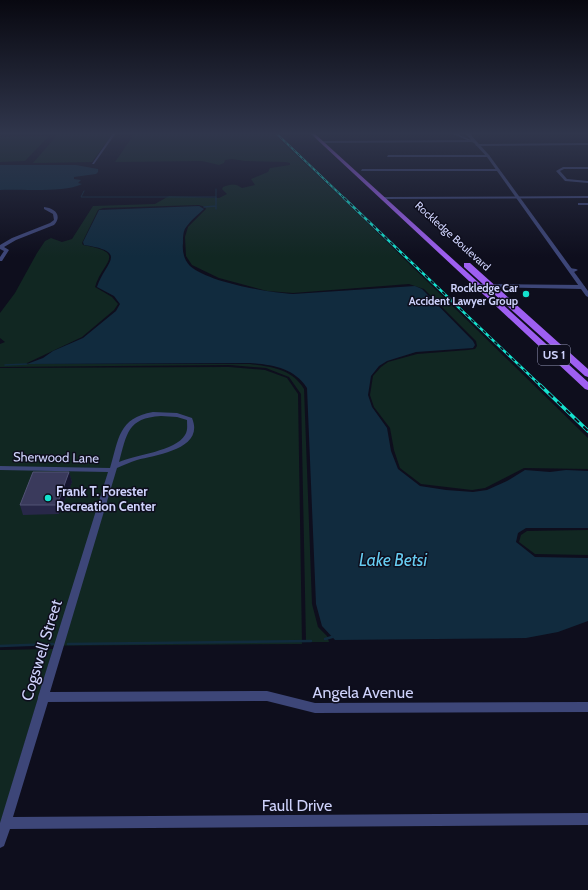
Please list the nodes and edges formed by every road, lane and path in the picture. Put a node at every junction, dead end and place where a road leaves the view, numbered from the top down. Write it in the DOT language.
graph roads {
  1 [pos="359,175"];
  2 [pos="367,175"];
  3 [pos="501,175"];
  4 [pos="561,175"];
  5 [pos="588,182"];
  6 [pos="518,197"];
  7 [pos="588,197"];
  8 [pos="384,198"];
  9 [pos="393,198"];
  10 [pos="579,204"];
  11 [pos="588,204"];
  12 [pos="45,208"];
  13 [pos="435,241"];
  14 [pos="2,247"];
  15 [pos="0,260"];
  16 [pos="479,286"];
  17 [pos="491,286"];
  18 [pos="582,287"];
  19 [pos="588,295"];
  20 [pos="538,335"];
  21 [pos="588,374"];
  22 [pos="588,387"];
  23 [pos="0,468"];
  24 [pos="113,468"];
  25 [pos="43,698"];
  26 [pos="588,706"];
  27 [pos="588,819"];
  28 [pos="6,823"];
  29 [pos="0,842"];
  1 -- 8 [label="main road, Rockledge Boulevard / US 1"];
  2 -- 9 [label="main road, Rockledge Boulevard / US 1"];
  3 -- 6 [label="street"];
  4 -- 5 [label="street"];
  6 -- 7 [label="street"];
  6 -- 9 [label="street"];
  6 -- 18 [label="street"];
  8 -- 9 [label="street"];
  8 -- 13 [label="main road, Rockledge Boulevard / US 1"];
  9 -- 13 [label="main road, Rockledge Boulevard / US 1"];
  10 -- 11 [label="street"];
  12 -- 14 [label="street"];
  13 -- 16 [label="main road, Rockledge Boulevard / US 1"];
  13 -- 17 [label="main road, Rockledge Boulevard / US 1"];
  14 -- 15 [label="street"];
  16 -- 17 [label="street"];
  16 -- 20 [label="main road, Rockledge Boulevard / US 1"];
  17 -- 18 [label="street"];
  17 -- 20 [label="main road, Rockledge Boulevard / US 1"];
  18 -- 19 [label="street"];
  20 -- 21 [label="main road, US 1"];
  20 -- 22 [label="main road, Rockledge Boulevard / US 1"];
  23 -- 24 [label="street, Sherwood Lane"];
  24 -- 24 [label="street, Cogswell Street"];
  24 -- 25 [label="street, Cogswell Street"];
  25 -- 26 [label="street, Angela Avenue"];
  25 -- 28 [label="street, Cogswell Street"];
  27 -- 28 [label="street, Faull Drive"];
  28 -- 29 [label="street, Cogswell Street"];
}
